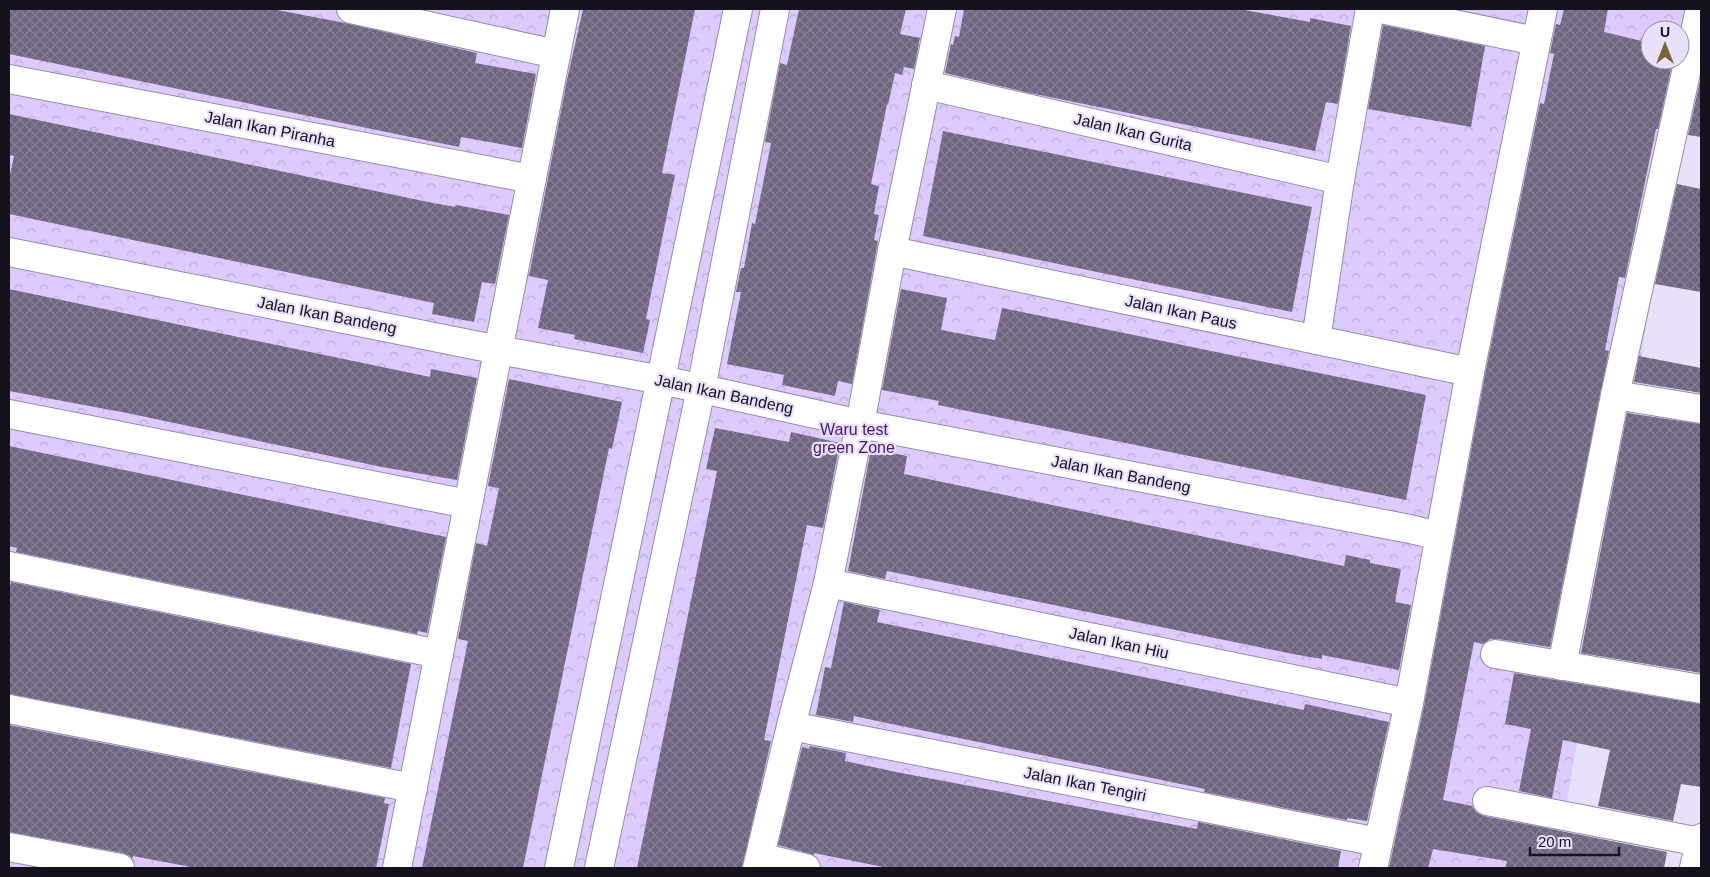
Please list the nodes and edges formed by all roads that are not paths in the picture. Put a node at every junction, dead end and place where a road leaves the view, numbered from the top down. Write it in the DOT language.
graph roads {
  1 [pos="351,9"];
  2 [pos="565,9"];
  3 [pos="942,9"];
  4 [pos="1370,9"];
  5 [pos="1381,9"];
  6 [pos="1543,9"];
  7 [pos="1700,9"];
  8 [pos="737,15"];
  9 [pos="773,18"];
  10 [pos="1536,41"];
  11 [pos="556,54"];
  12 [pos="9,79"];
  13 [pos="926,85"];
  14 [pos="532,179"];
  15 [pos="1340,180"];
  16 [pos="892,251"];
  17 [pos="9,252"];
  18 [pos="1316,340"];
  19 [pos="499,350"];
  20 [pos="1470,372"];
  21 [pos="662,380"];
  22 [pos="700,389"];
  23 [pos="1615,395"];
  24 [pos="1701,409"];
  25 [pos="9,414"];
  26 [pos="860,424"];
  27 [pos="468,504"];
  28 [pos="1439,536"];
  29 [pos="9,566"];
  30 [pos="828,583"];
  31 [pos="438,654"];
  32 [pos="1495,654"];
  33 [pos="1562,666"];
  34 [pos="1701,688"];
  35 [pos="1409,703"];
  36 [pos="594,705"];
  37 [pos="9,709"];
  38 [pos="632,712"];
  39 [pos="791,726"];
  40 [pos="413,788"];
  41 [pos="1487,801"];
  42 [pos="1701,840"];
  43 [pos="9,847"];
  44 [pos="1376,855"];
  45 [pos="758,862"];
  46 [pos="120,868"];
  47 [pos="397,868"];
  48 [pos="559,868"];
  49 [pos="600,868"];
  50 [pos="806,868"];
  51 [pos="1694,868"];
  1 -- 11 [label="street"];
  2 -- 11 [label="street"];
  3 -- 13 [label="street"];
  4 -- 15 [label="street"];
  5 -- 10 [label="street"];
  6 -- 10 [label="street"];
  7 -- 23 [label="street"];
  8 -- 9 [label="street"];
  8 -- 21 [label="street"];
  9 -- 22 [label="street"];
  10 -- 20 [label="street"];
  11 -- 14 [label="street"];
  12 -- 14 [label="street, Jalan Ikan Piranha"];
  13 -- 15 [label="street, Jalan Ikan Gurita"];
  13 -- 16 [label="street"];
  14 -- 19 [label="street"];
  15 -- 18 [label="street"];
  16 -- 18 [label="street, Jalan Ikan Paus"];
  16 -- 26 [label="street"];
  17 -- 19 [label="street, Jalan Ikan Bandeng"];
  18 -- 20 [label="street, Jalan Ikan Paus"];
  19 -- 21 [label="street, Jalan Ikan Bandeng"];
  19 -- 27 [label="street"];
  20 -- 28 [label="street"];
  21 -- 22 [label="street, Jalan Ikan Bandeng"];
  21 -- 36 [label="street"];
  22 -- 26 [label="street, Jalan Ikan Bandeng"];
  22 -- 38 [label="street"];
  23 -- 24 [label="street"];
  23 -- 33 [label="street"];
  25 -- 27 [label="street"];
  26 -- 28 [label="street, Jalan Ikan Bandeng"];
  26 -- 30 [label="street"];
  27 -- 31 [label="street"];
  28 -- 35 [label="street"];
  29 -- 31 [label="street"];
  30 -- 35 [label="street, Jalan Ikan Hiu"];
  30 -- 39 [label="street"];
  31 -- 40 [label="street"];
  32 -- 33 [label="street"];
  33 -- 34 [label="street"];
  35 -- 44 [label="street"];
  36 -- 38 [label="street"];
  36 -- 48 [label="street"];
  37 -- 40 [label="street"];
  38 -- 49 [label="street"];
  39 -- 44 [label="street, Jalan Ikan Tengiri"];
  39 -- 45 [label="street"];
  40 -- 47 [label="street"];
  41 -- 42 [label="street"];
  42 -- 51 [label="street"];
  43 -- 46 [label="street"];
  45 -- 50 [label="street"];
}
